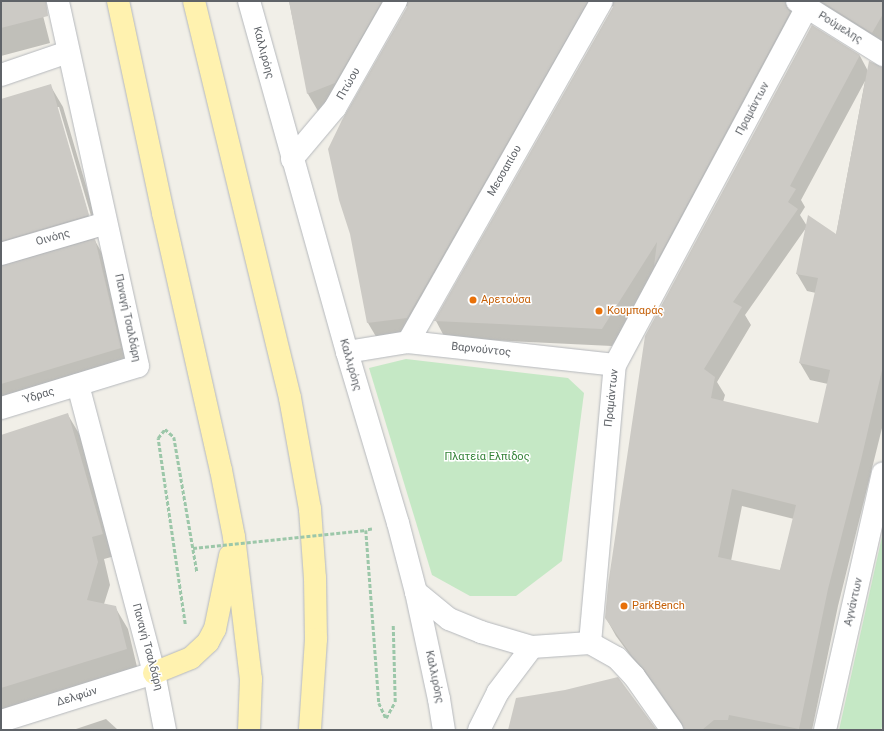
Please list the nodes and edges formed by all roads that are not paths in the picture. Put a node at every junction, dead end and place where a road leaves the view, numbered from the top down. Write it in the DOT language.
graph roads {
  1 [pos="58,1"];
  2 [pos="118,1"];
  3 [pos="194,1"];
  4 [pos="249,1"];
  5 [pos="396,1"];
  6 [pos="602,1"];
  7 [pos="802,4"];
  8 [pos="68,52"];
  9 [pos="883,55"];
  10 [pos="1,75"];
  11 [pos="292,159"];
  12 [pos="106,224"];
  13 [pos="1,254"];
  14 [pos="408,342"];
  15 [pos="346,352"];
  16 [pos="615,365"];
  17 [pos="78,384"];
  18 [pos="1,408"];
  19 [pos="883,473"];
  20 [pos="234,538"];
  21 [pos="416,592"];
  22 [pos="590,643"];
  23 [pos="532,647"];
  24 [pos="154,673"];
  25 [pos="1,721"];
  26 [pos="165,730"];
  27 [pos="249,730"];
  28 [pos="310,730"];
  29 [pos="444,730"];
  30 [pos="479,730"];
  31 [pos="672,730"];
  32 [pos="825,730"];
  1 -- 8 [label="street, Παναγή Τσαλδάρη"];
  2 -- 20 [label="main road"];
  3 -- 28 [label="main road"];
  4 -- 11 [label="street, Καλλιρόης"];
  5 -- 11 [label="street, Πτώου"];
  6 -- 14 [label="street, Μεσσαπίου"];
  7 -- 9 [label="street, Ρούμελης"];
  7 -- 16 [label="street, Πραμάντων"];
  8 -- 10 [label="street"];
  8 -- 12 [label="street, Παναγή Τσαλδάρη"];
  11 -- 15 [label="street, Καλλιρόης"];
  12 -- 13 [label="street, Οινόης"];
  12 -- 17 [label="street, Παναγή Τσαλδάρη"];
  14 -- 15 [label="street, Βαρνούντος"];
  14 -- 16 [label="street, Βαρνούντος"];
  15 -- 21 [label="street, Καλλιρόης"];
  16 -- 22 [label="street, Πραμάντων"];
  17 -- 18 [label="street, Ύδρας"];
  17 -- 24 [label="street, Παναγή Τσαλδάρη"];
  19 -- 32 [label="street, Αγνάντων"];
  20 -- 24 [label="main road"];
  20 -- 27 [label="main road"];
  21 -- 23 [label="street"];
  21 -- 29 [label="street, Καλλιρόης"];
  22 -- 23 [label="street"];
  22 -- 31 [label="street"];
  23 -- 30 [label="street"];
  24 -- 25 [label="street, Δελφών"];
  24 -- 26 [label="street, Παναγή Τσαλδάρη"];
}
